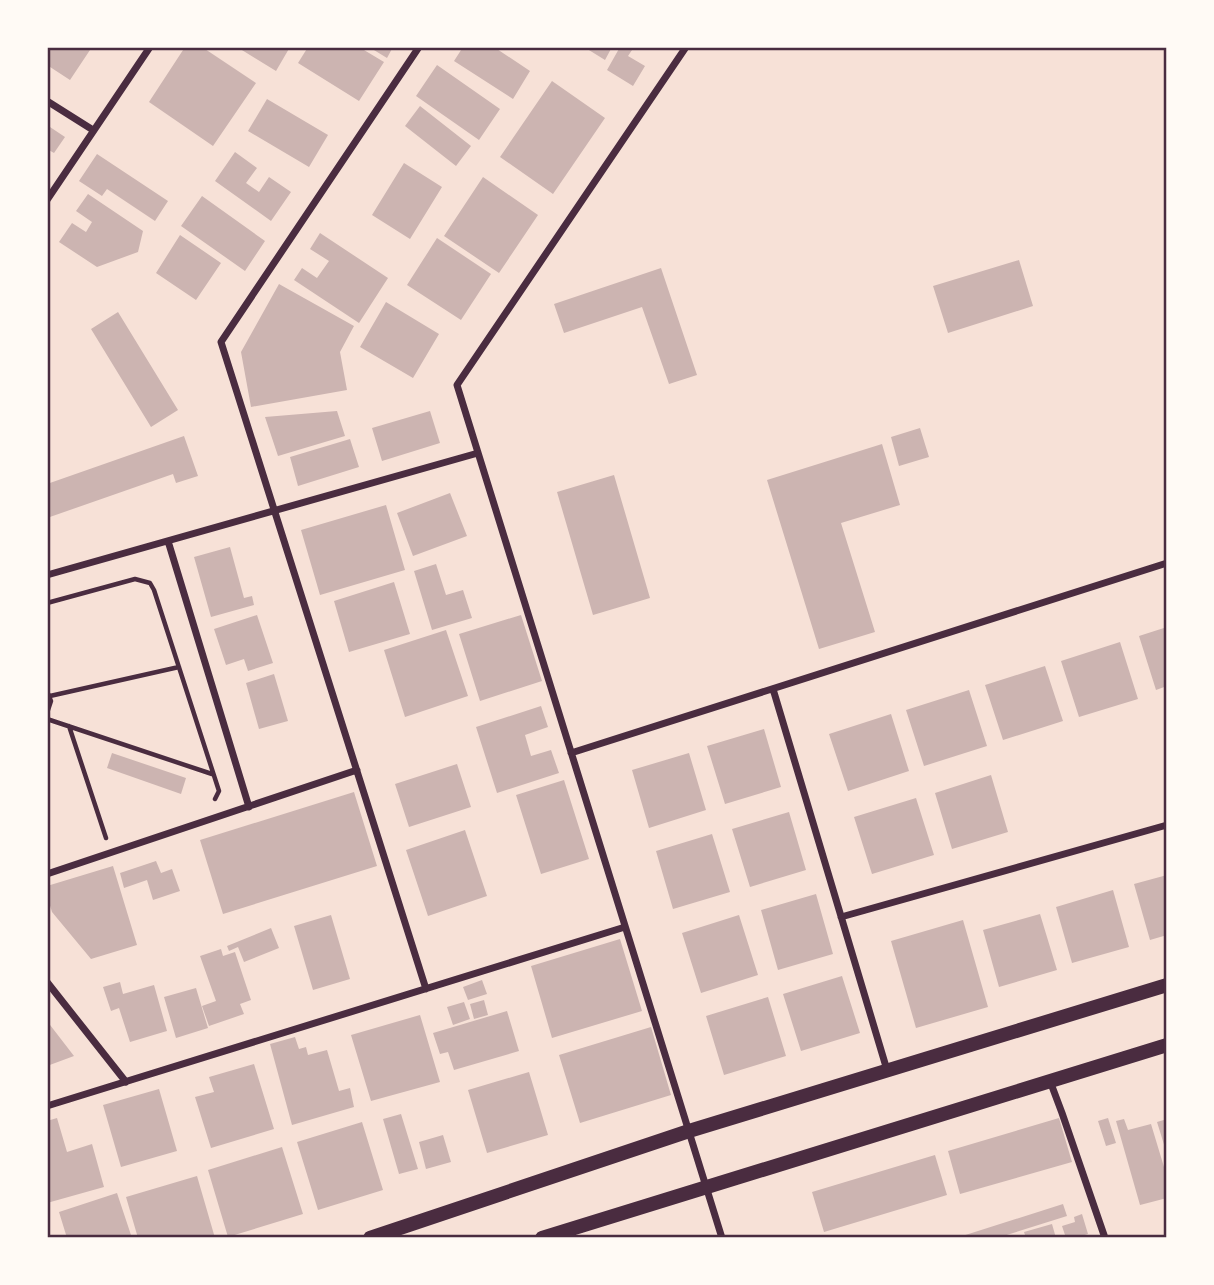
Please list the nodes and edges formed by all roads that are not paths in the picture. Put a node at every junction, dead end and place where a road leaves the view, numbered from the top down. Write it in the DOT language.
graph roads {
  1 [pos="150,47"];
  2 [pos="419,47"];
  3 [pos="686,47"];
  4 [pos="47,101"];
  5 [pos="93,130"];
  6 [pos="47,200"];
  7 [pos="478,453"];
  8 [pos="275,510"];
  9 [pos="168,541"];
  10 [pos="1167,563"];
  11 [pos="47,575"];
  12 [pos="773,689"];
  13 [pos="571,753"];
  14 [pos="357,770"];
  15 [pos="249,807"];
  16 [pos="1167,825"];
  17 [pos="47,874"];
  18 [pos="841,917"];
  19 [pos="625,927"];
  20 [pos="47,982"];
  21 [pos="1167,985"];
  22 [pos="426,989"];
  23 [pos="1167,1045"];
  24 [pos="887,1070"];
  25 [pos="1049,1080"];
  26 [pos="127,1082"];
  27 [pos="47,1106"];
  28 [pos="689,1131"];
  29 [pos="706,1188"];
  30 [pos="370,1238"];
  31 [pos="542,1238"];
  32 [pos="722,1238"];
  33 [pos="1105,1238"];
  1 -- 5 [label="street"];
  2 -- 8 [label="street"];
  3 -- 7 [label="street"];
  4 -- 5 [label="street"];
  5 -- 6 [label="street"];
  7 -- 8 [label="street"];
  7 -- 13 [label="street"];
  8 -- 9 [label="street"];
  8 -- 14 [label="street"];
  9 -- 11 [label="street"];
  9 -- 15 [label="street"];
  10 -- 12 [label="street"];
  12 -- 13 [label="street"];
  12 -- 18 [label="street"];
  13 -- 19 [label="street"];
  14 -- 15 [label="street"];
  14 -- 22 [label="street"];
  15 -- 17 [label="street"];
  16 -- 18 [label="street"];
  18 -- 24 [label="street"];
  19 -- 22 [label="street"];
  19 -- 28 [label="street"];
  20 -- 26 [label="street"];
  21 -- 24 [label="main road"];
  22 -- 26 [label="street"];
  23 -- 25 [label="main road"];
  24 -- 28 [label="main road"];
  25 -- 29 [label="main road"];
  25 -- 33 [label="street"];
  26 -- 27 [label="street"];
  28 -- 29 [label="street"];
  28 -- 30 [label="main road"];
  29 -- 31 [label="main road"];
  29 -- 32 [label="street"];
}
